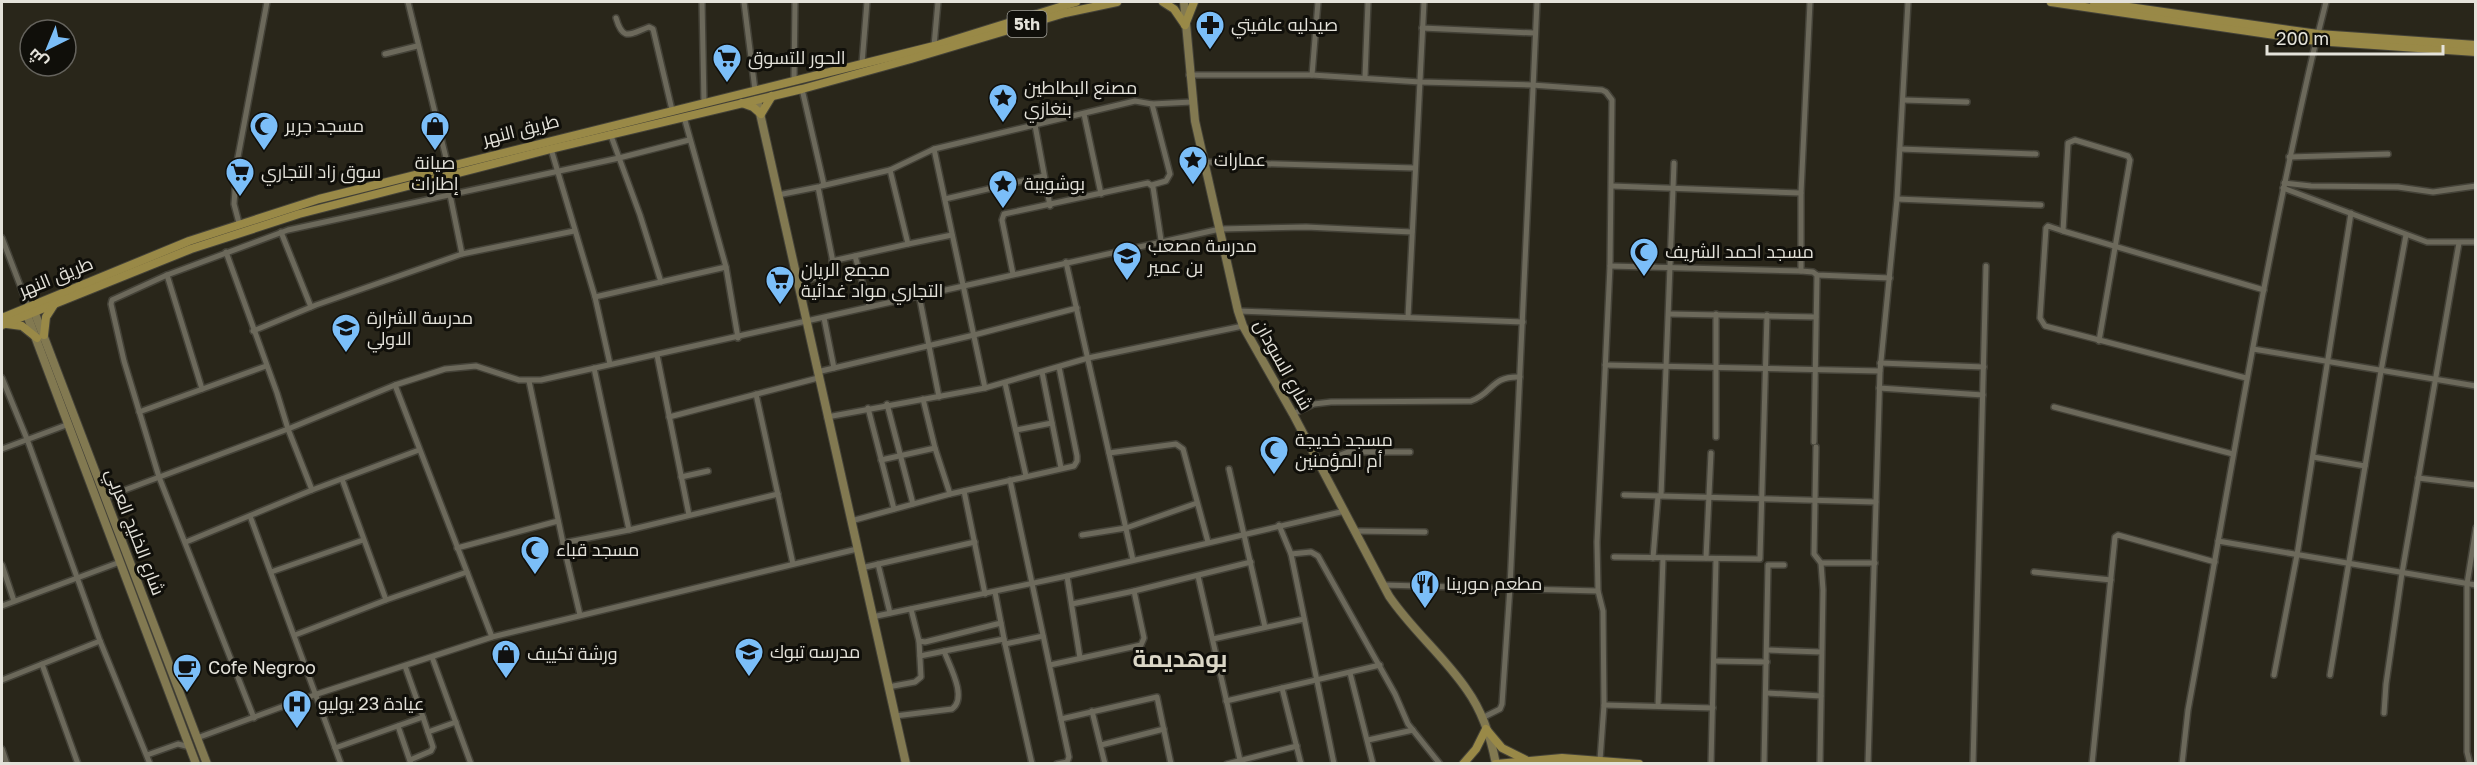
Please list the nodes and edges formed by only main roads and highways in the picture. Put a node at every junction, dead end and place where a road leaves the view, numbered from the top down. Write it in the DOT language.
graph roads {
  1 [pos="1076,2"];
  2 [pos="1117,2"];
  3 [pos="1163,2"];
  4 [pos="1184,2"];
  5 [pos="1194,2"];
  6 [pos="2051,2"];
  7 [pos="2094,2"];
  8 [pos="1185,25"];
  9 [pos="2317,37"];
  10 [pos="2475,45"];
  11 [pos="936,48"];
  12 [pos="2475,52"];
  13 [pos="772,96"];
  14 [pos="757,100"];
  15 [pos="742,103"];
  16 [pos="760,114"];
  17 [pos="609,131"];
  18 [pos="56,302"];
  19 [pos="30,311"];
  20 [pos="2,322"];
  21 [pos="40,337"];
  22 [pos="170,664"];
  23 [pos="160,667"];
  24 [pos="1486,729"];
  25 [pos="1526,760"];
  26 [pos="196,764"];
  27 [pos="207,764"];
  28 [pos="906,764"];
  29 [pos="1463,764"];
  30 [pos="1496,764"];
  31 [pos="1639,764"];
  1 -- 11 [label="main road, طريق النهر / 5th"];
  2 -- 11 [label="main road, 5th"];
  3 -- 8 [label="main road"];
  4 -- 8 [label="main road, شارع السودان"];
  5 -- 8 [label="main road"];
  6 -- 9 [label="main road"];
  7 -- 9 [label="main road"];
  8 -- 24 [label="main road, شارع السودان"];
  9 -- 10 [label="main road"];
  9 -- 12 [label="main road"];
  11 -- 13 [label="main road, طريق النهر"];
  11 -- 17 [label="main road, طريق النهر"];
  13 -- 14 [label="main road, طريق النهر"];
  13 -- 16 [label="main road"];
  14 -- 15 [label="main road, طريق النهر"];
  14 -- 16 [label="main road"];
  15 -- 16 [label="main road"];
  15 -- 17 [label="main road, طريق النهر"];
  16 -- 28 [label="main road"];
  17 -- 18 [label="main road, طريق النهر"];
  17 -- 19 [label="main road, طريق النهر"];
  18 -- 19 [label="main road, طريق النهر"];
  18 -- 21 [label="main road"];
  19 -- 20 [label="main road, طريق النهر"];
  19 -- 21 [label="main road, شارع الخليج العربي"];
  20 -- 21 [label="main road"];
  21 -- 22 [label="main road, شارع الخليج العربي"];
  21 -- 23 [label="main road, شارع الخليج العربي"];
  22 -- 23 [label="main road"];
  22 -- 27 [label="main road, شارع الخليج العربي"];
  23 -- 26 [label="main road, شارع الخليج العربي"];
  24 -- 25 [label="main road"];
  24 -- 29 [label="main road"];
  24 -- 30 [label="main road, شارع السودان"];
  25 -- 30 [label="main road"];
  25 -- 31 [label="main road"];
}
